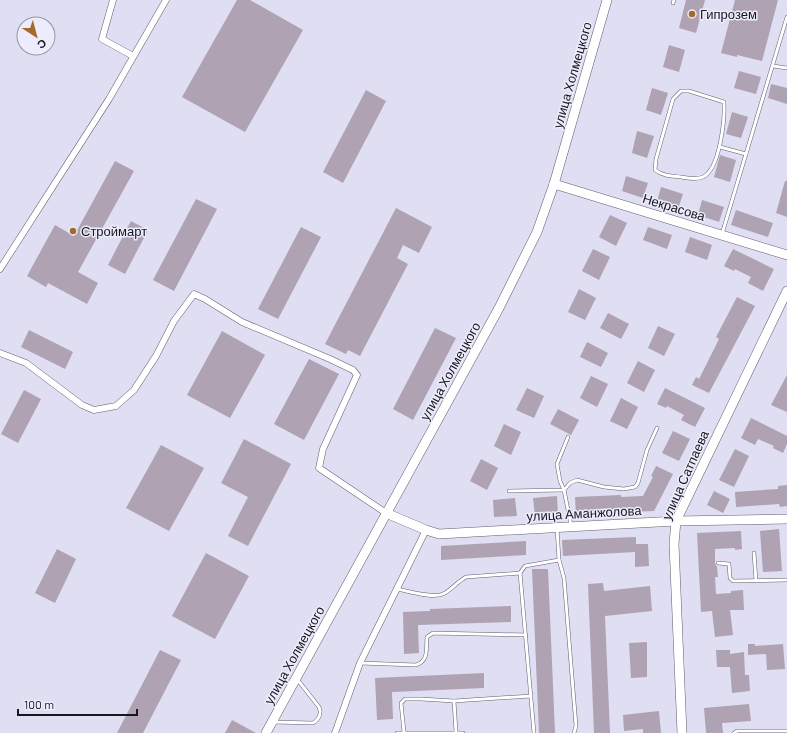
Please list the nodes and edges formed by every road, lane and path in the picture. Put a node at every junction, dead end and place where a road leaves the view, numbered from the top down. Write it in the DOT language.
graph roads {
  1 [pos="113,0"];
  2 [pos="166,0"];
  3 [pos="606,0"];
  4 [pos="787,17"];
  5 [pos="133,56"];
  6 [pos="772,66"];
  7 [pos="787,68"];
  8 [pos="720,147"];
  9 [pos="746,154"];
  10 [pos="554,184"];
  11 [pos="722,235"];
  12 [pos="787,255"];
  13 [pos="0,269"];
  14 [pos="787,291"];
  15 [pos="0,353"];
  16 [pos="657,428"];
  17 [pos="568,437"];
  18 [pos="564,490"];
  19 [pos="509,492"];
  20 [pos="386,513"];
  21 [pos="787,519"];
  22 [pos="676,521"];
  23 [pos="572,527"];
  24 [pos="556,528"];
  25 [pos="426,530"];
  26 [pos="754,554"];
  27 [pos="559,560"];
  28 [pos="718,563"];
  29 [pos="520,573"];
  30 [pos="787,580"];
  31 [pos="756,581"];
  32 [pos="397,589"];
  33 [pos="526,635"];
  34 [pos="360,663"];
  35 [pos="296,678"];
  36 [pos="531,696"];
  37 [pos="454,701"];
  38 [pos="272,722"];
  39 [pos="787,731"];
  40 [pos="404,732"];
  41 [pos="456,732"];
  42 [pos="266,733"];
  43 [pos="335,733"];
  44 [pos="397,733"];
  45 [pos="463,733"];
  46 [pos="534,733"];
  47 [pos="574,733"];
  48 [pos="682,733"];
  49 [pos="734,733"];
  1 -- 5 [label="street"];
  2 -- 5 [label="street"];
  3 -- 10 [label="street, улица Холмецкого"];
  4 -- 6 [label="lane"];
  5 -- 13 [label="street"];
  6 -- 7 [label="lane"];
  6 -- 9 [label="lane"];
  8 -- 8 [label="lane"];
  8 -- 9 [label="lane"];
  9 -- 11 [label="lane"];
  10 -- 11 [label="street, Некрасова"];
  10 -- 20 [label="street, улица Холмецкого"];
  11 -- 12 [label="street, Некрасова"];
  14 -- 22 [label="street, улица Сатпаева"];
  15 -- 20 [label="street"];
  16 -- 18 [label="lane"];
  17 -- 18 [label="lane"];
  18 -- 19 [label="lane"];
  18 -- 23 [label="lane"];
  20 -- 25 [label="street, улица Аманжолова"];
  20 -- 35 [label="street, улица Холмецкого"];
  21 -- 22 [label="street, улица Аманжолова"];
  22 -- 23 [label="street, улица Аманжолова"];
  22 -- 48 [label="street, улица Сатпаева"];
  23 -- 24 [label="street, улица Аманжолова"];
  24 -- 25 [label="street, улица Аманжолова"];
  24 -- 27 [label="lane"];
  25 -- 32 [label="street"];
  26 -- 31 [label="lane"];
  27 -- 29 [label="lane"];
  27 -- 47 [label="lane"];
  28 -- 31 [label="lane"];
  29 -- 32 [label="lane"];
  29 -- 33 [label="lane"];
  30 -- 31 [label="lane"];
  32 -- 34 [label="street"];
  33 -- 34 [label="lane"];
  33 -- 36 [label="lane"];
  34 -- 43 [label="street"];
  35 -- 38 [label="street, улица Холмецкого"];
  35 -- 38 [label="lane"];
  36 -- 37 [label="lane"];
  36 -- 46 [label="lane"];
  37 -- 40 [label="lane"];
  37 -- 41 [label="lane"];
  38 -- 42 [label="street, улица Холмецкого"];
  39 -- 49 [label="lane"];
  40 -- 41 [label="lane"];
  40 -- 44 [label="lane"];
  41 -- 45 [label="lane"];
}
